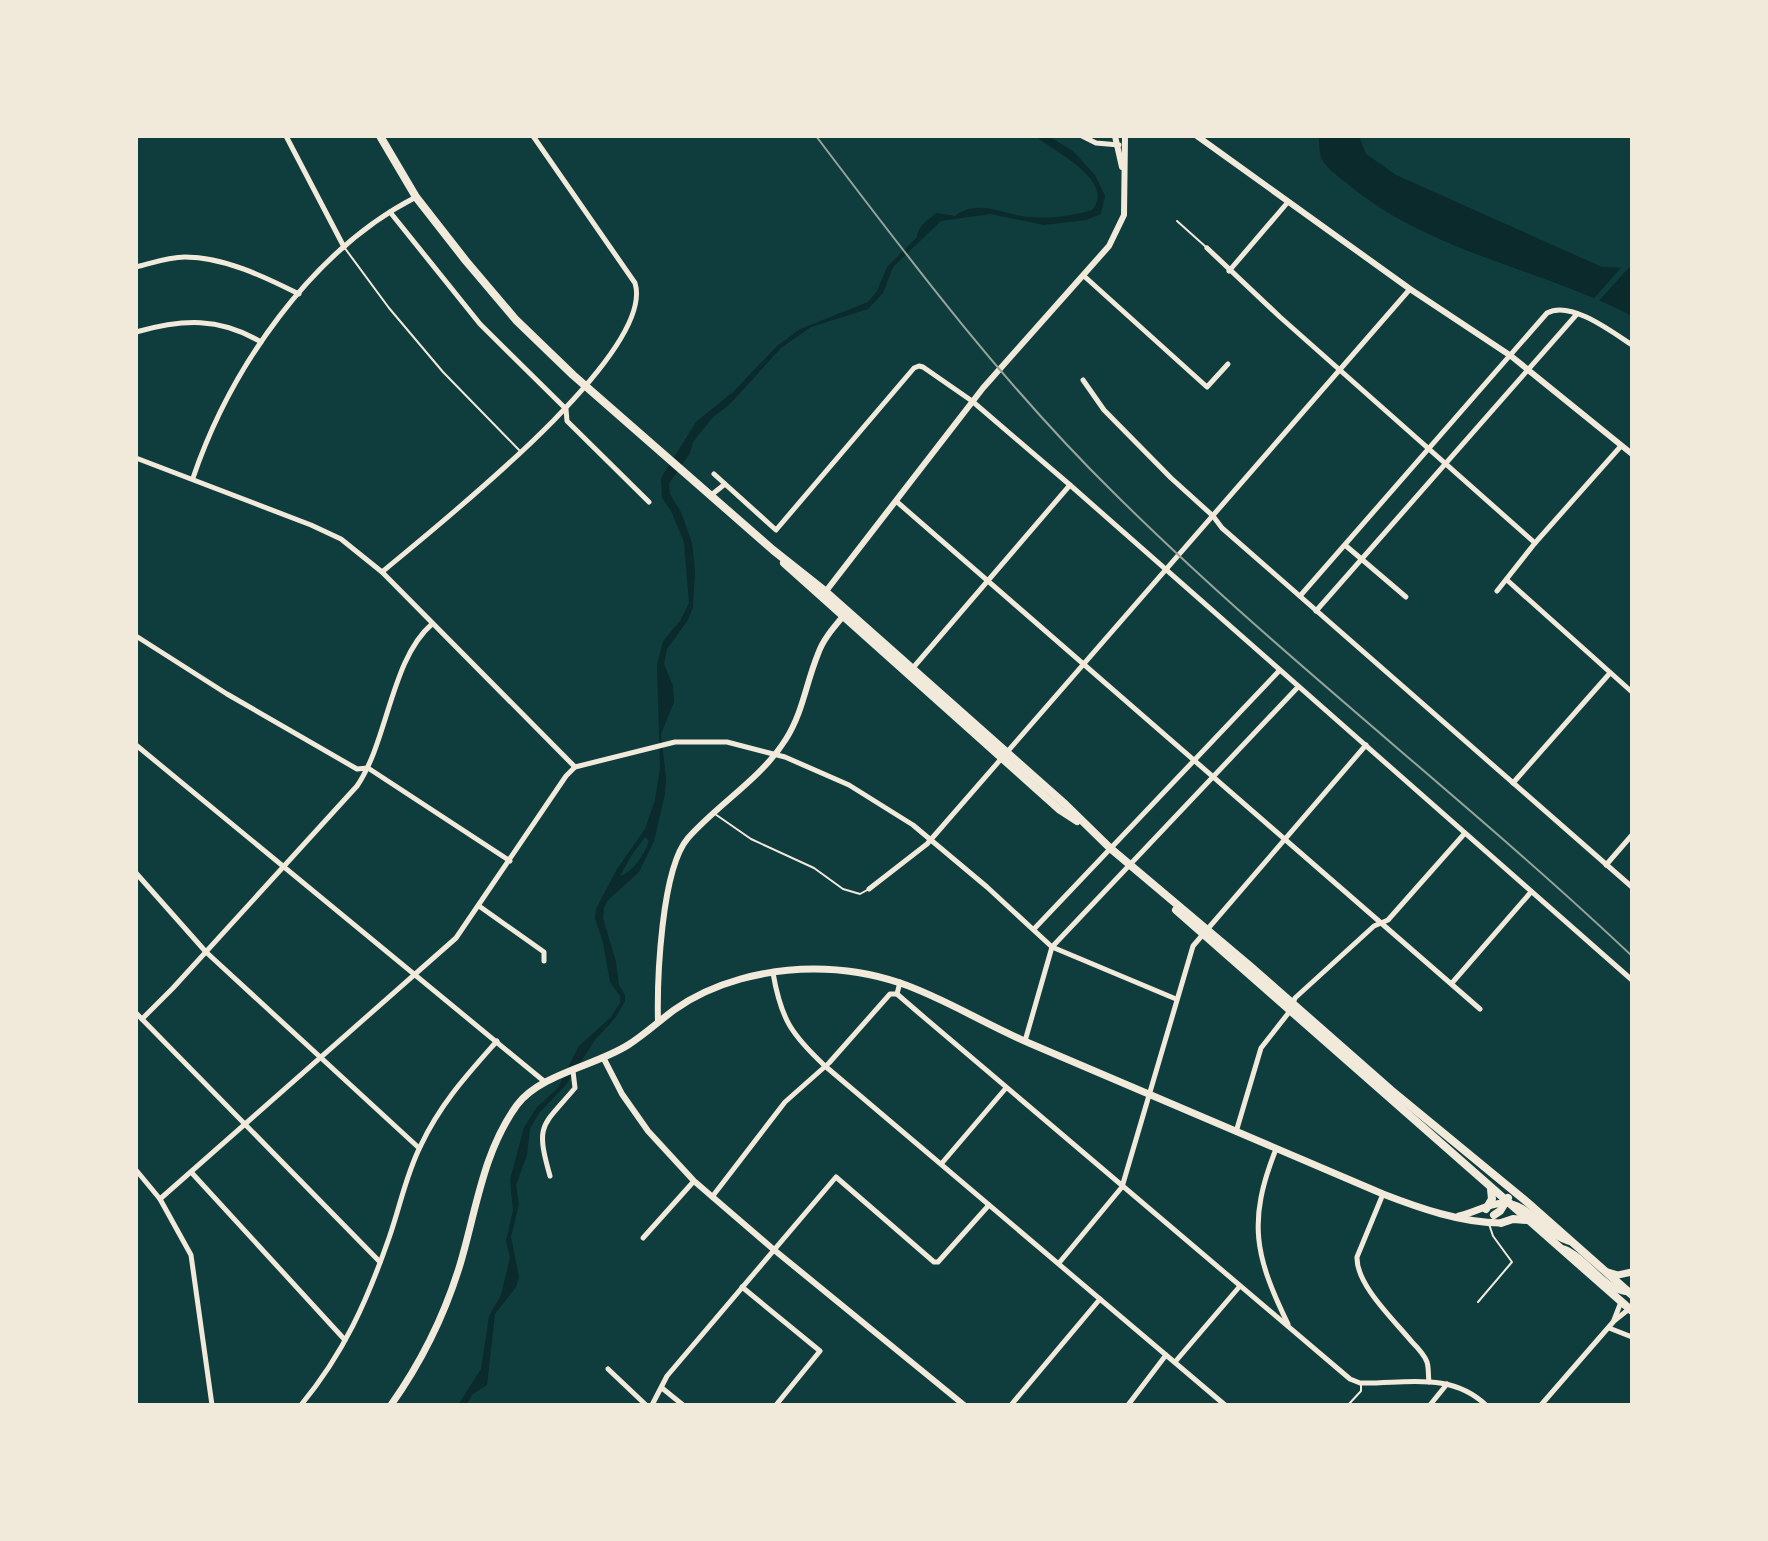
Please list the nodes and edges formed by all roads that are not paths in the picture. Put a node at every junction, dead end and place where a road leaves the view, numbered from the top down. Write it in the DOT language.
graph roads {
  1 [pos="286,136"];
  2 [pos="380,136"];
  3 [pos="533,136"];
  4 [pos="1082,136"];
  5 [pos="1115,136"];
  6 [pos="1125,136"];
  7 [pos="1197,136"];
  8 [pos="1116,145"];
  9 [pos="1126,146"];
  10 [pos="1125,176"];
  11 [pos="416,197"];
  12 [pos="1289,201"];
  13 [pos="390,212"];
  14 [pos="1177,221"];
  15 [pos="344,247"];
  16 [pos="1207,248"];
  17 [pos="136,267"];
  18 [pos="1229,271"];
  19 [pos="1084,276"];
  20 [pos="1410,289"];
  21 [pos="299,294"];
  22 [pos="1577,314"];
  23 [pos="136,332"];
  24 [pos="261,342"];
  25 [pos="1632,345"];
  26 [pos="1511,356"];
  27 [pos="1228,364"];
  28 [pos="1527,370"];
  29 [pos="1341,371"];
  30 [pos="1083,380"];
  31 [pos="587,387"];
  32 [pos="972,401"];
  33 [pos="566,409"];
  34 [pos="1621,446"];
  35 [pos="1428,448"];
  36 [pos="521,452"];
  37 [pos="1632,454"];
  38 [pos="136,458"];
  39 [pos="1445,462"];
  40 [pos="714,474"];
  41 [pos="193,478"];
  42 [pos="725,484"];
  43 [pos="1070,485"];
  44 [pos="710,496"];
  45 [pos="895,500"];
  46 [pos="649,502"];
  47 [pos="1213,516"];
  48 [pos="1535,543"];
  49 [pos="1345,545"];
  50 [pos="1360,558"];
  51 [pos="1166,570"];
  52 [pos="382,572"];
  53 [pos="987,580"];
  54 [pos="1507,580"];
  55 [pos="1497,591"];
  56 [pos="823,595"];
  57 [pos="1300,596"];
  58 [pos="1406,597"];
  59 [pos="1316,611"];
  60 [pos="845,614"];
  61 [pos="432,624"];
  62 [pos="136,636"];
  63 [pos="1084,662"];
  64 [pos="1279,671"];
  65 [pos="910,672"];
  66 [pos="1610,673"];
  67 [pos="1298,687"];
  68 [pos="1632,692"];
  69 [pos="136,745"];
  70 [pos="1366,745"];
  71 [pos="775,753"];
  72 [pos="1006,755"];
  73 [pos="1194,760"];
  74 [pos="575,767"];
  75 [pos="368,768"];
  76 [pos="1212,777"];
  77 [pos="1513,784"];
  78 [pos="714,813"];
  79 [pos="1465,833"];
  80 [pos="1632,835"];
  81 [pos="932,839"];
  82 [pos="1284,840"];
  83 [pos="1110,848"];
  84 [pos="510,861"];
  85 [pos="1130,865"];
  86 [pos="1606,865"];
  87 [pos="283,866"];
  88 [pos="136,873"];
  89 [pos="1632,887"];
  90 [pos="869,889"];
  91 [pos="1531,892"];
  92 [pos="479,906"];
  93 [pos="1382,923"];
  94 [pos="1034,929"];
  95 [pos="1204,931"];
  96 [pos="1052,947"];
  97 [pos="206,952"];
  98 [pos="544,961"];
  99 [pos="773,973"];
  100 [pos="415,974"];
  101 [pos="1632,980"];
  102 [pos="900,982"];
  103 [pos="1452,983"];
  104 [pos="897,994"];
  105 [pos="1176,999"];
  106 [pos="1290,1006"];
  107 [pos="1480,1009"];
  108 [pos="136,1013"];
  109 [pos="142,1019"];
  110 [pos="658,1022"];
  111 [pos="497,1041"];
  112 [pos="1025,1041"];
  113 [pos="321,1057"];
  114 [pos="604,1059"];
  115 [pos="825,1066"];
  116 [pos="574,1075"];
  117 [pos="545,1082"];
  118 [pos="1006,1088"];
  119 [pos="1149,1094"];
  120 [pos="245,1123"];
  121 [pos="1236,1132"];
  122 [pos="419,1148"];
  123 [pos="1276,1149"];
  124 [pos="941,1163"];
  125 [pos="136,1170"];
  126 [pos="191,1172"];
  127 [pos="550,1176"];
  128 [pos="694,1181"];
  129 [pos="1507,1186"];
  130 [pos="1122,1187"];
  131 [pos="1491,1189"];
  132 [pos="1383,1194"];
  133 [pos="712,1197"];
  134 [pos="160,1199"];
  135 [pos="1507,1203"];
  136 [pos="989,1205"];
  137 [pos="1490,1215"];
  138 [pos="1456,1217"];
  139 [pos="1528,1220"];
  140 [pos="1501,1223"];
  141 [pos="643,1238"];
  142 [pos="1574,1243"];
  143 [pos="1558,1247"];
  144 [pos="773,1249"];
  145 [pos="380,1262"];
  146 [pos="1059,1263"];
  147 [pos="1608,1272"];
  148 [pos="1632,1272"];
  149 [pos="1240,1286"];
  150 [pos="742,1287"];
  151 [pos="1631,1292"];
  152 [pos="1100,1299"];
  153 [pos="1478,1302"];
  154 [pos="1621,1302"];
  155 [pos="1631,1308"];
  156 [pos="1614,1321"];
  157 [pos="1609,1328"];
  158 [pos="1290,1329"];
  159 [pos="1632,1337"];
  160 [pos="345,1340"];
  161 [pos="1166,1355"];
  162 [pos="1175,1362"];
  163 [pos="608,1369"];
  164 [pos="1429,1382"];
  165 [pos="1360,1383"];
  166 [pos="1448,1383"];
  167 [pos="662,1387"];
  168 [pos="212,1405"];
  169 [pos="301,1405"];
  170 [pos="391,1405"];
  171 [pos="649,1405"];
  172 [pos="683,1405"];
  173 [pos="776,1405"];
  174 [pos="964,1405"];
  175 [pos="1011,1405"];
  176 [pos="1128,1405"];
  177 [pos="1225,1405"];
  178 [pos="1348,1405"];
  179 [pos="1430,1405"];
  180 [pos="1486,1405"];
  181 [pos="1541,1405"];
  1 -- 15 [label="street"];
  2 -- 11 [label="highway"];
  3 -- 31 [label="street"];
  4 -- 8 [label="street"];
  5 -- 8 [label="street"];
  6 -- 9 [label="street"];
  7 -- 12 [label="street"];
  8 -- 9 [label="street"];
  8 -- 10 [label="street"];
  9 -- 10 [label="street"];
  10 -- 19 [label="street"];
  11 -- 13 [label="street"];
  11 -- 31 [label="highway"];
  12 -- 18 [label="street"];
  12 -- 20 [label="street"];
  13 -- 15 [label="street"];
  13 -- 33 [label="street"];
  14 -- 16 [label="lane"];
  15 -- 21 [label="street"];
  15 -- 36 [label="lane"];
  16 -- 18 [label="street"];
  17 -- 21 [label="street"];
  18 -- 29 [label="street"];
  19 -- 27 [label="street"];
  19 -- 32 [label="street"];
  20 -- 26 [label="street"];
  20 -- 29 [label="street"];
  21 -- 24 [label="street"];
  22 -- 25 [label="street"];
  22 -- 26 [label="street"];
  22 -- 28 [label="street"];
  23 -- 24 [label="street"];
  24 -- 41 [label="street"];
  26 -- 28 [label="street"];
  26 -- 35 [label="street"];
  28 -- 34 [label="street"];
  28 -- 39 [label="street"];
  29 -- 35 [label="street"];
  29 -- 47 [label="street"];
  30 -- 47 [label="street"];
  31 -- 33 [label="street"];
  31 -- 44 [label="highway"];
  32 -- 42 [label="street"];
  32 -- 43 [label="street"];
  32 -- 45 [label="street"];
  33 -- 36 [label="street"];
  33 -- 46 [label="street"];
  34 -- 37 [label="street"];
  34 -- 48 [label="street"];
  35 -- 39 [label="street"];
  35 -- 49 [label="street"];
  36 -- 52 [label="street"];
  38 -- 41 [label="street"];
  39 -- 48 [label="street"];
  39 -- 50 [label="street"];
  40 -- 42 [label="street"];
  41 -- 52 [label="street"];
  42 -- 44 [label="street"];
  43 -- 51 [label="street"];
  43 -- 53 [label="street"];
  44 -- 56 [label="highway"];
  45 -- 53 [label="street"];
  45 -- 56 [label="street"];
  47 -- 51 [label="street"];
  47 -- 57 [label="street"];
  48 -- 54 [label="street"];
  49 -- 50 [label="street"];
  49 -- 57 [label="street"];
  50 -- 58 [label="street"];
  50 -- 59 [label="street"];
  51 -- 63 [label="street"];
  51 -- 64 [label="street"];
  52 -- 61 [label="street"];
  53 -- 63 [label="street"];
  53 -- 65 [label="street"];
  54 -- 55 [label="street"];
  54 -- 66 [label="street"];
  56 -- 60 [label="highway"];
  57 -- 59 [label="street"];
  59 -- 77 [label="street"];
  60 -- 65 [label="highway"];
  60 -- 71 [label="street"];
  61 -- 74 [label="street"];
  61 -- 75 [label="street"];
  62 -- 75 [label="street"];
  63 -- 72 [label="street"];
  63 -- 73 [label="street"];
  64 -- 67 [label="street"];
  64 -- 73 [label="street"];
  65 -- 72 [label="highway"];
  66 -- 68 [label="street"];
  66 -- 77 [label="street"];
  67 -- 70 [label="street"];
  67 -- 76 [label="street"];
  69 -- 87 [label="street"];
  70 -- 79 [label="street"];
  70 -- 82 [label="street"];
  71 -- 74 [label="street"];
  71 -- 78 [label="street"];
  71 -- 81 [label="street"];
  72 -- 81 [label="street"];
  72 -- 83 [label="highway"];
  73 -- 76 [label="street"];
  73 -- 83 [label="street"];
  74 -- 84 [label="street"];
  75 -- 84 [label="street"];
  75 -- 87 [label="street"];
  76 -- 82 [label="street"];
  76 -- 85 [label="street"];
  77 -- 86 [label="street"];
  78 -- 90 [label="lane"];
  78 -- 110 [label="street"];
  79 -- 91 [label="street"];
  79 -- 93 [label="street"];
  80 -- 86 [label="street"];
  81 -- 90 [label="street"];
  81 -- 94 [label="street"];
  82 -- 93 [label="street"];
  82 -- 95 [label="street"];
  83 -- 85 [label="highway"];
  83 -- 94 [label="street"];
  84 -- 92 [label="street"];
  85 -- 95 [label="highway"];
  85 -- 96 [label="street"];
  86 -- 89 [label="street"];
  87 -- 97 [label="street"];
  87 -- 100 [label="street"];
  88 -- 97 [label="street"];
  91 -- 101 [label="street"];
  91 -- 103 [label="street"];
  92 -- 98 [label="street"];
  92 -- 100 [label="street"];
  93 -- 103 [label="street"];
  93 -- 106 [label="street"];
  94 -- 96 [label="street"];
  95 -- 105 [label="street"];
  95 -- 106 [label="highway"];
  96 -- 105 [label="street"];
  96 -- 112 [label="street"];
  97 -- 109 [label="street"];
  97 -- 113 [label="street"];
  99 -- 102 [label="main road"];
  99 -- 110 [label="main road"];
  99 -- 115 [label="street"];
  100 -- 111 [label="street"];
  100 -- 113 [label="street"];
  102 -- 104 [label="street"];
  102 -- 112 [label="main road"];
  103 -- 107 [label="street"];
  104 -- 115 [label="street"];
  104 -- 118 [label="street"];
  105 -- 119 [label="street"];
  106 -- 121 [label="street"];
  106 -- 129 [label="highway"];
  106 -- 131 [label="highway"];
  108 -- 109 [label="street"];
  109 -- 120 [label="street"];
  110 -- 114 [label="main road"];
  111 -- 117 [label="street"];
  111 -- 122 [label="street"];
  112 -- 119 [label="main road"];
  113 -- 120 [label="street"];
  113 -- 122 [label="street"];
  114 -- 116 [label="main road"];
  114 -- 128 [label="street"];
  115 -- 124 [label="street"];
  115 -- 133 [label="street"];
  116 -- 117 [label="main road"];
  116 -- 127 [label="street"];
  117 -- 170 [label="main road"];
  118 -- 124 [label="street"];
  118 -- 130 [label="street"];
  119 -- 121 [label="main road"];
  119 -- 130 [label="street"];
  120 -- 126 [label="street"];
  120 -- 145 [label="street"];
  121 -- 123 [label="main road"];
  122 -- 145 [label="street"];
  123 -- 132 [label="main road"];
  123 -- 158 [label="street"];
  124 -- 136 [label="street"];
  125 -- 134 [label="street"];
  126 -- 134 [label="street"];
  126 -- 160 [label="street"];
  128 -- 133 [label="street"];
  128 -- 141 [label="street"];
  129 -- 135 [label="highway"];
  129 -- 142 [label="highway"];
  130 -- 146 [label="street"];
  130 -- 149 [label="street"];
  131 -- 135 [label="highway"];
  131 -- 137 [label="highway"];
  132 -- 138 [label="main road"];
  132 -- 164 [label="street"];
  133 -- 144 [label="street"];
  134 -- 168 [label="street"];
  135 -- 137 [label="highway"];
  135 -- 139 [label="highway"];
  135 -- 142 [label="main road"];
  136 -- 144 [label="street"];
  136 -- 146 [label="street"];
  137 -- 138 [label="main road"];
  137 -- 138 [label="main road"];
  137 -- 140 [label="main road"];
  137 -- 153 [label="lane"];
  139 -- 140 [label="highway"];
  139 -- 143 [label="highway"];
  142 -- 147 [label="highway"];
  143 -- 151 [label="main road"];
  143 -- 154 [label="highway"];
  144 -- 150 [label="street"];
  144 -- 174 [label="street"];
  145 -- 160 [label="street"];
  146 -- 152 [label="street"];
  147 -- 148 [label="main road"];
  147 -- 151 [label="highway"];
  149 -- 158 [label="street"];
  149 -- 162 [label="street"];
  150 -- 167 [label="street"];
  150 -- 173 [label="street"];
  151 -- 154 [label="main road"];
  152 -- 161 [label="street"];
  152 -- 175 [label="street"];
  154 -- 155 [label="highway"];
  154 -- 156 [label="street"];
  155 -- 156 [label="street"];
  156 -- 157 [label="street"];
  157 -- 159 [label="street"];
  157 -- 181 [label="street"];
  158 -- 165 [label="street"];
  160 -- 169 [label="street"];
  161 -- 162 [label="street"];
  161 -- 176 [label="street"];
  162 -- 177 [label="street"];
  163 -- 171 [label="street"];
  164 -- 165 [label="street"];
  164 -- 166 [label="street"];
  165 -- 178 [label="lane"];
  166 -- 179 [label="street"];
  166 -- 180 [label="street"];
  167 -- 171 [label="street"];
  167 -- 172 [label="street"];
}
